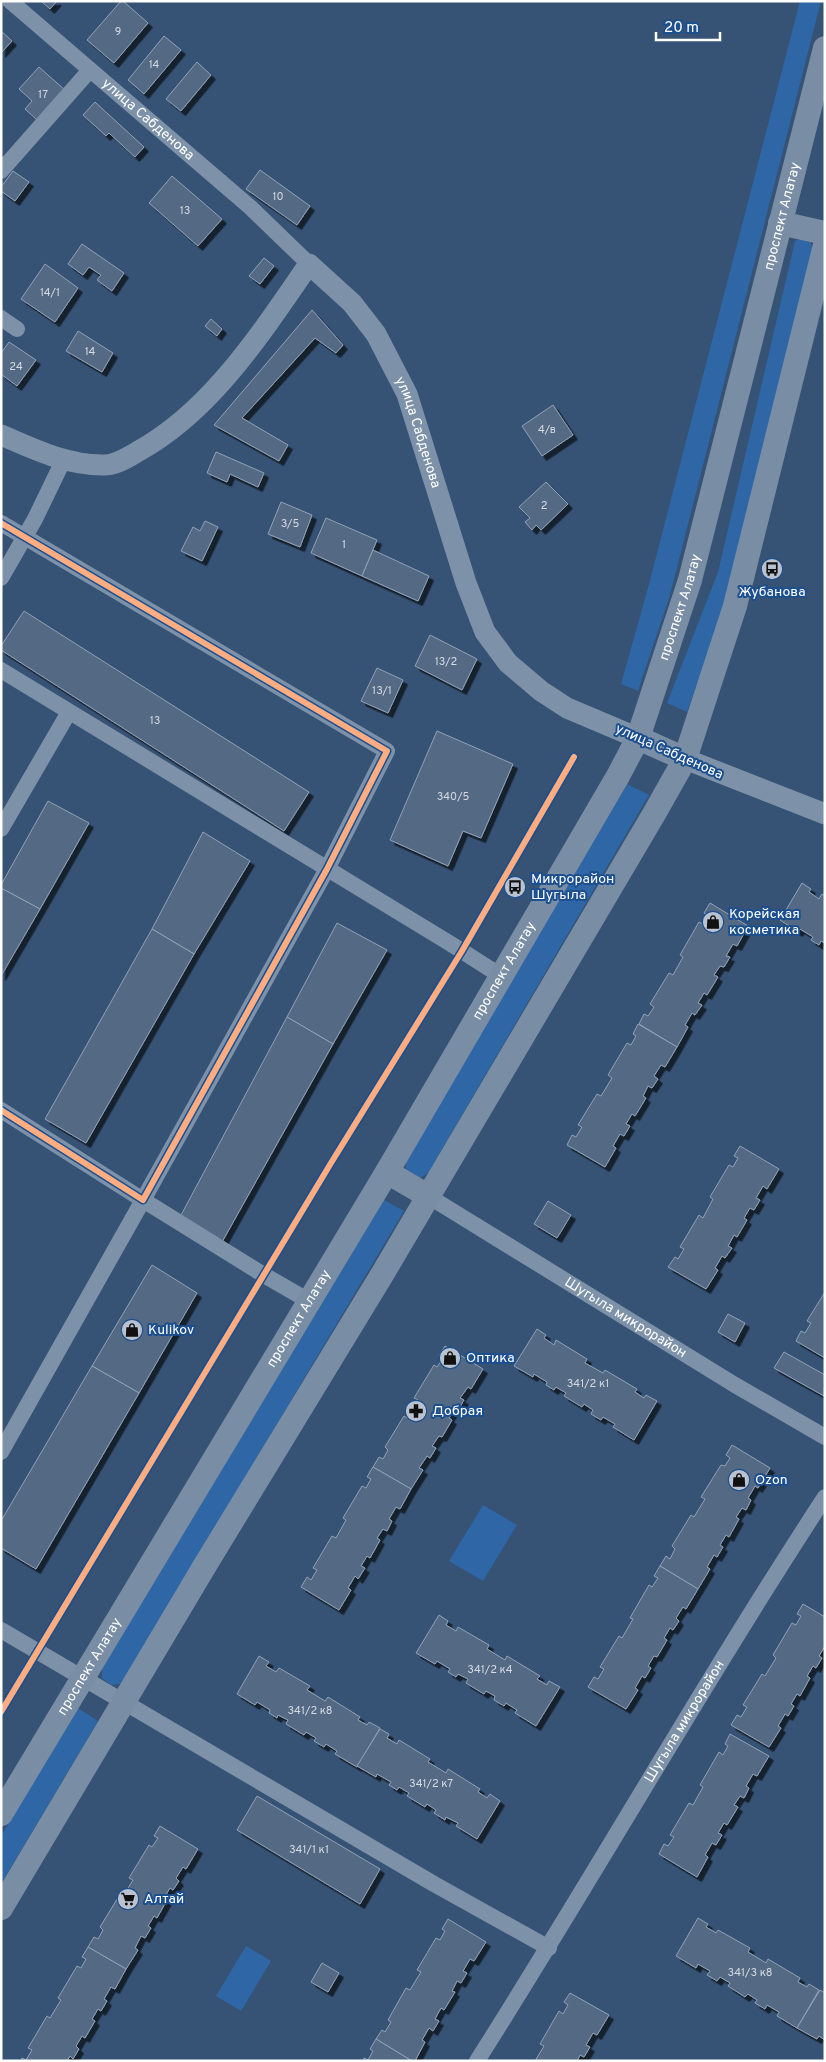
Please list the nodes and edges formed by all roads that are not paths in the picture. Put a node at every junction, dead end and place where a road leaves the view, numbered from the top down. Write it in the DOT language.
graph roads {
  1 [pos="10,1"];
  2 [pos="825,48"];
  3 [pos="90,70"];
  4 [pos="1,171"];
  5 [pos="780,223"];
  6 [pos="825,233"];
  7 [pos="825,245"];
  8 [pos="309,264"];
  9 [pos="1,318"];
  10 [pos="17,329"];
  11 [pos="1,435"];
  12 [pos="63,460"];
  13 [pos="1,523"];
  14 [pos="25,536"];
  15 [pos="1,578"];
  16 [pos="1,670"];
  17 [pos="69,712"];
  18 [pos="638,738"];
  19 [pos="684,759"];
  20 [pos="825,814"];
  21 [pos="1,829"];
  22 [pos="327,869"];
  23 [pos="501,976"];
  24 [pos="1,1110"];
  25 [pos="387,1172"];
  26 [pos="428,1196"];
  27 [pos="143,1200"];
  28 [pos="309,1301"];
  29 [pos="825,1437"];
  30 [pos="1,1452"];
  31 [pos="825,1497"];
  32 [pos="1,1630"];
  33 [pos="82,1678"];
  34 [pos="124,1702"];
  35 [pos="1,1814"];
  36 [pos="1,1908"];
  37 [pos="549,1948"];
  38 [pos="477,2061"];
  1 -- 3 [label="street, улица Сабденова"];
  2 -- 5 [label="main road, проспект Алатау"];
  3 -- 4 [label="street"];
  3 -- 8 [label="street, улица Сабденова"];
  5 -- 6 [label="main road"];
  5 -- 18 [label="main road, проспект Алатау"];
  7 -- 19 [label="main road"];
  8 -- 12 [label="street"];
  8 -- 18 [label="street, улица Сабденова"];
  9 -- 10 [label="street"];
  11 -- 12 [label="street"];
  12 -- 14 [label="street"];
  13 -- 14 [label="street"];
  14 -- 15 [label="street"];
  14 -- 22 [label="street"];
  16 -- 17 [label="street"];
  17 -- 21 [label="street"];
  17 -- 22 [label="street"];
  18 -- 19 [label="main road, улица Сабденова"];
  18 -- 23 [label="main road, проспект Алатау"];
  19 -- 20 [label="street, улица Сабденова"];
  19 -- 26 [label="main road"];
  22 -- 23 [label="street"];
  22 -- 27 [label="street"];
  23 -- 25 [label="main road, проспект Алатау"];
  24 -- 27 [label="street"];
  25 -- 26 [label="main road"];
  25 -- 28 [label="main road, проспект Алатау"];
  26 -- 29 [label="street, Шугыла микрорайон"];
  26 -- 34 [label="main road"];
  27 -- 28 [label="street"];
  27 -- 30 [label="street"];
  28 -- 33 [label="main road, проспект Алатау"];
  31 -- 37 [label="street, Шугыла микрорайон"];
  32 -- 33 [label="street"];
  33 -- 34 [label="street"];
  33 -- 35 [label="main road, проспект Алатау"];
  34 -- 36 [label="main road"];
  34 -- 37 [label="street"];
  37 -- 38 [label="street, Шугыла микрорайон"];
}
